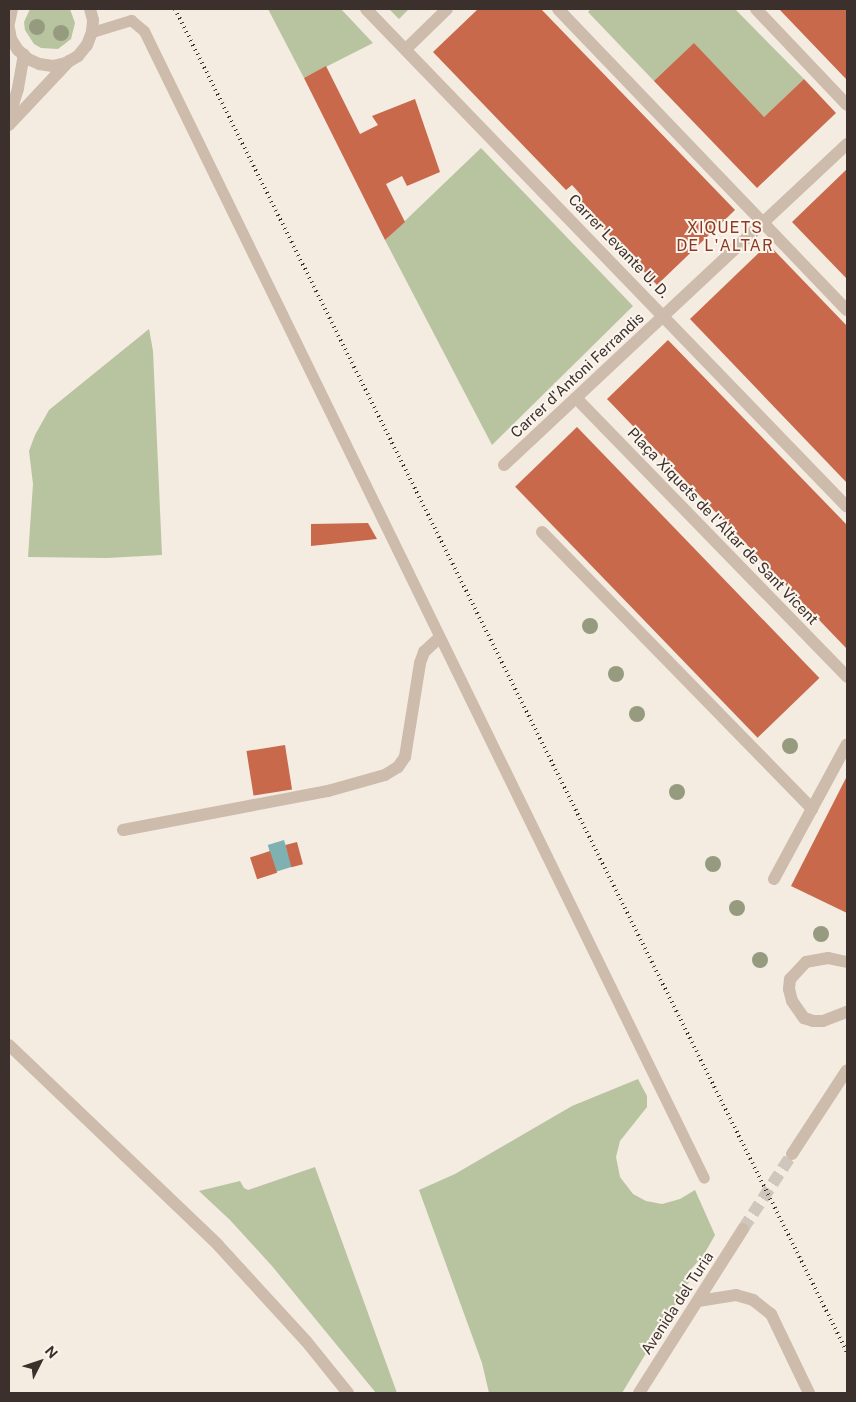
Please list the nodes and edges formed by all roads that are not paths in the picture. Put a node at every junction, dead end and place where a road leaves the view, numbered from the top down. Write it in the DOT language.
graph roads {
  1 [pos="12,9"];
  2 [pos="90,9"];
  3 [pos="366,9"];
  4 [pos="447,9"];
  5 [pos="558,9"];
  6 [pos="756,9"];
  7 [pos="9,14"];
  8 [pos="9,24"];
  9 [pos="9,28"];
  10 [pos="92,32"];
  11 [pos="406,49"];
  12 [pos="24,55"];
  13 [pos="70,60"];
  14 [pos="847,105"];
  15 [pos="9,118"];
  16 [pos="9,125"];
  17 [pos="847,144"];
  18 [pos="763,223"];
  19 [pos="847,310"];
  20 [pos="663,316"];
  21 [pos="576,398"];
  22 [pos="504,465"];
  23 [pos="847,507"];
  24 [pos="542,532"];
  25 [pos="439,638"];
  26 [pos="847,677"];
  27 [pos="847,744"];
  28 [pos="812,809"];
  29 [pos="123,830"];
  30 [pos="774,879"];
  31 [pos="847,962"];
  32 [pos="847,1012"];
  33 [pos="9,1045"];
  34 [pos="847,1070"];
  35 [pos="792,1154"];
  36 [pos="704,1178"];
  37 [pos="743,1230"];
  38 [pos="698,1301"];
  39 [pos="348,1393"];
  40 [pos="639,1393"];
  41 [pos="809,1393"];
  1 -- 7 [label="street"];
  2 -- 10 [label="street"];
  3 -- 11 [label="street, Carrer Levante U. D."];
  4 -- 11 [label="street"];
  5 -- 18 [label="street"];
  6 -- 14 [label="street"];
  7 -- 8 [label="street"];
  9 -- 12 [label="street"];
  10 -- 13 [label="street"];
  10 -- 25 [label="lane"];
  11 -- 20 [label="street, Carrer Levante U. D."];
  12 -- 13 [label="street"];
  12 -- 15 [label="street"];
  13 -- 16 [label="street"];
  17 -- 18 [label="street, Carrer d'Antoni Ferrandis"];
  18 -- 19 [label="street"];
  18 -- 20 [label="street, Carrer d'Antoni Ferrandis"];
  20 -- 21 [label="street, Carrer d'Antoni Ferrandis"];
  20 -- 23 [label="street, Carrer Levante U. D."];
  21 -- 22 [label="street, Carrer d'Antoni Ferrandis"];
  21 -- 26 [label="street, Plaça Xiquets de l'Altar de Sant Vicent"];
  24 -- 28 [label="street"];
  25 -- 29 [label="street"];
  25 -- 36 [label="lane"];
  27 -- 28 [label="street"];
  28 -- 30 [label="street"];
  31 -- 32 [label="street"];
  33 -- 39 [label="street"];
  34 -- 35 [label="street"];
  37 -- 38 [label="street, Avenida del Turia"];
  38 -- 40 [label="street, Avenida del Turia"];
  38 -- 41 [label="street"];
}
